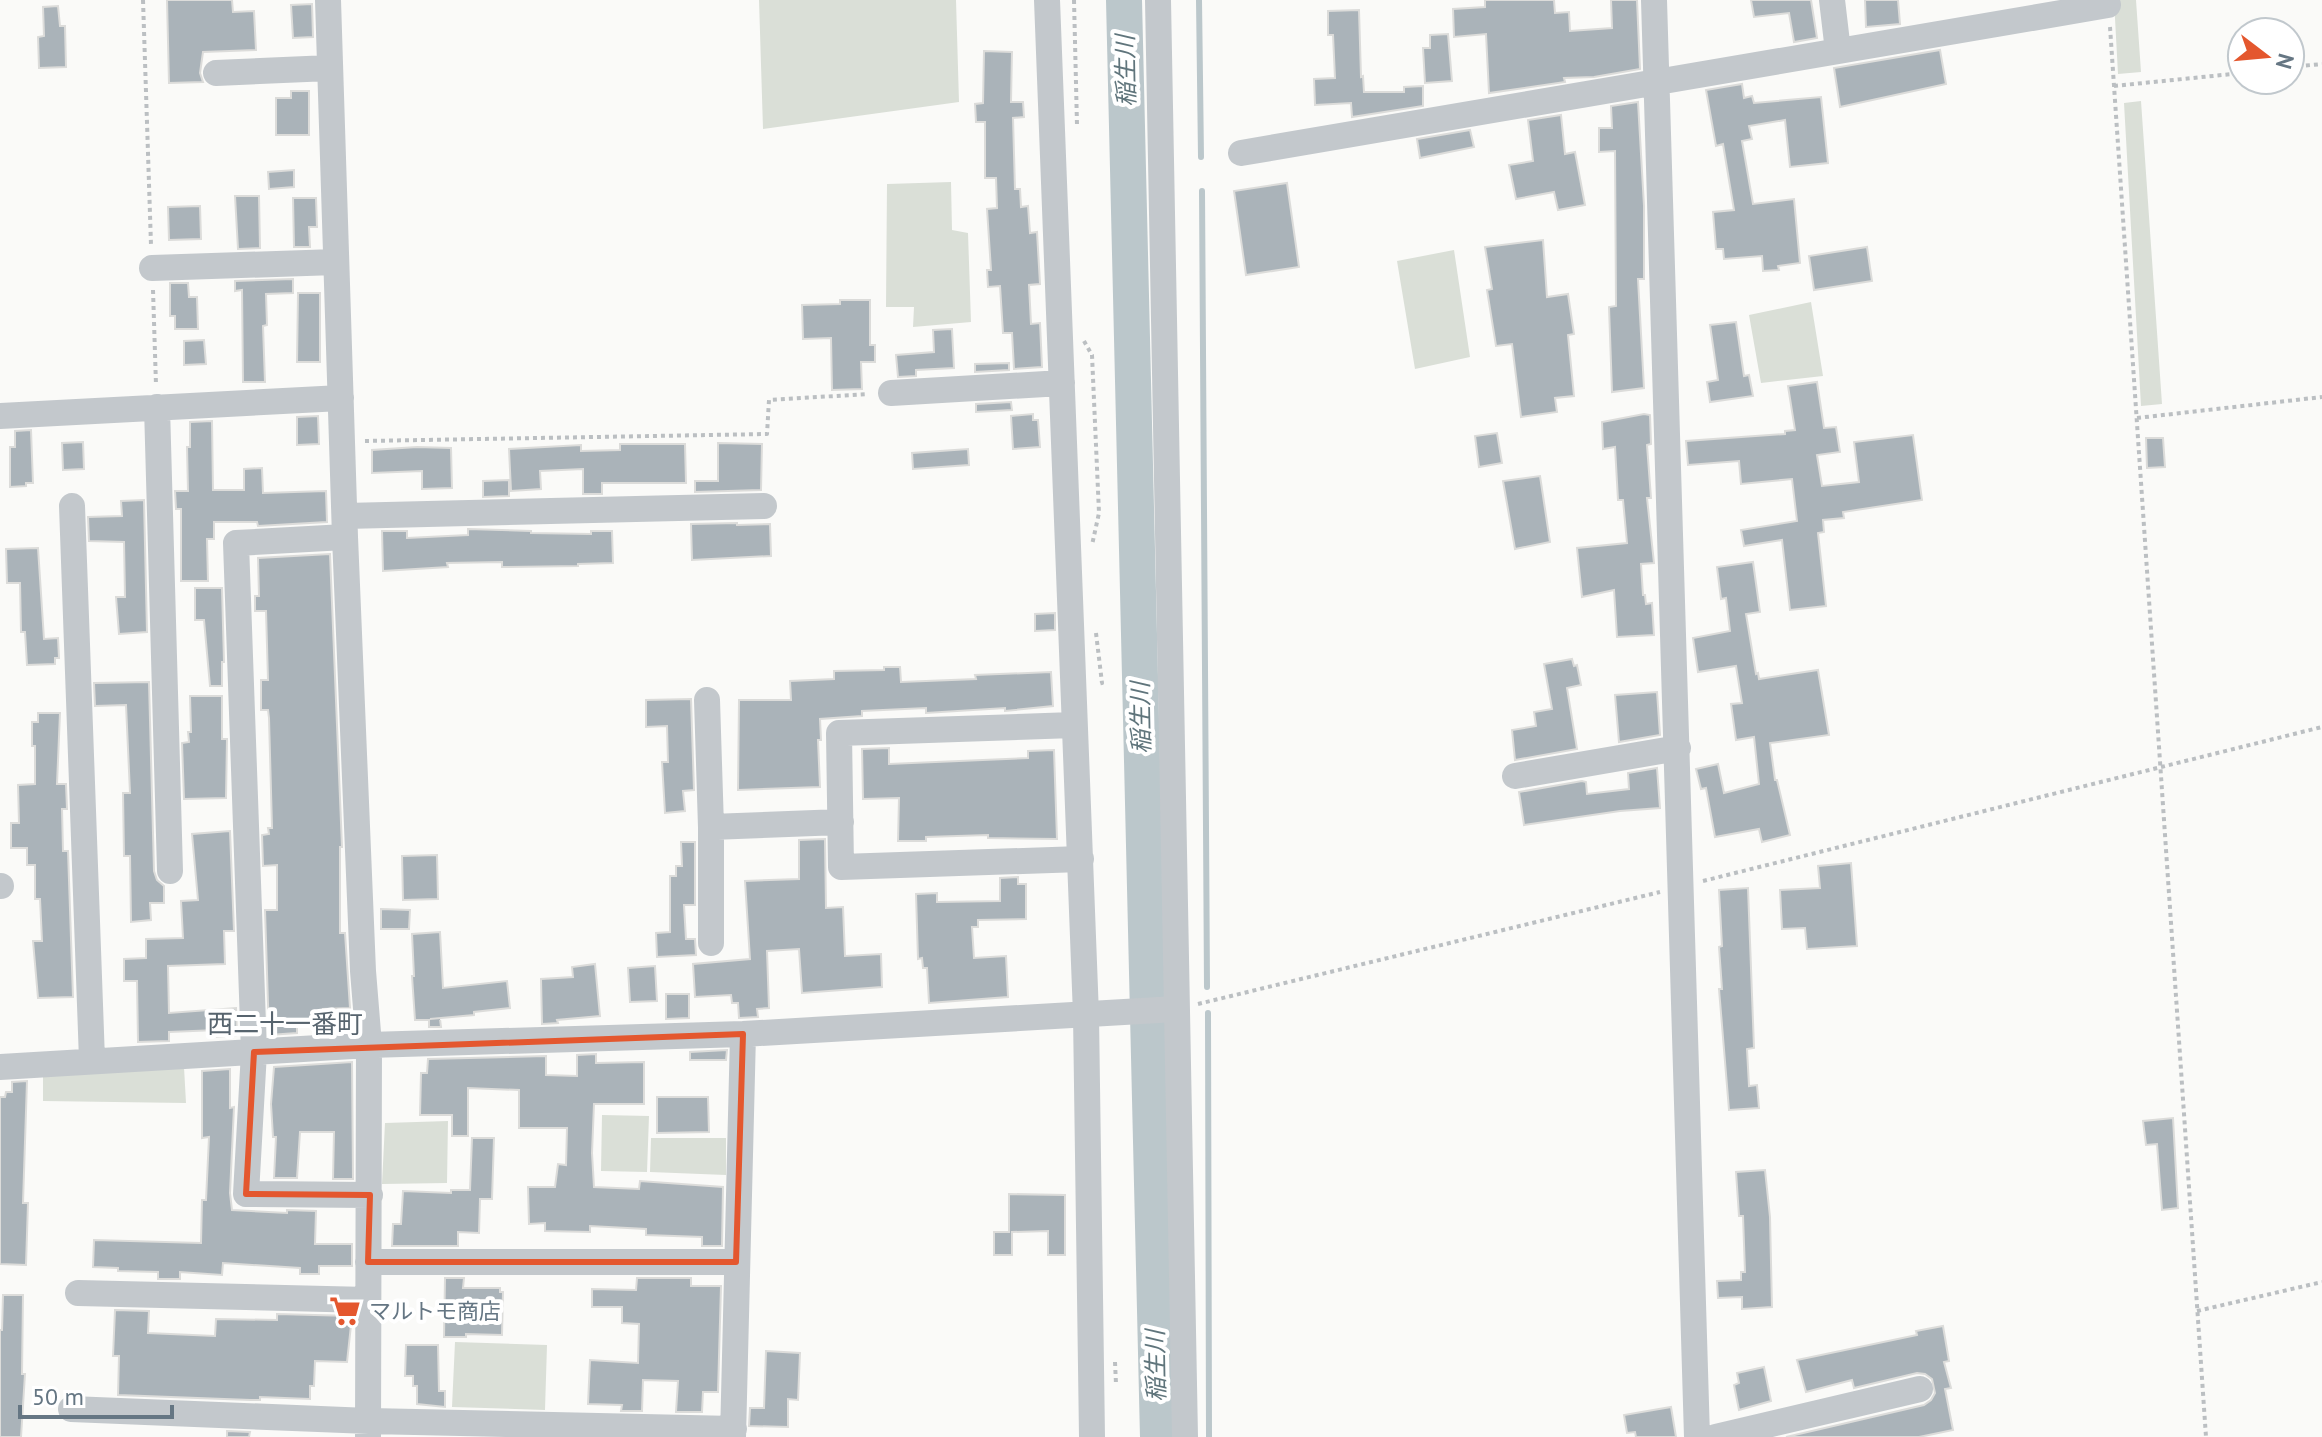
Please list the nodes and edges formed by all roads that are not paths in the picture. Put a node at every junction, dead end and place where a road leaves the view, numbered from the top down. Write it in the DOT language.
graph roads {
  1 [pos="328,0"];
  2 [pos="1047,0"];
  3 [pos="1158,0"];
  4 [pos="1654,0"];
  5 [pos="1832,0"];
  6 [pos="2108,5"];
  7 [pos="1838,51"];
  8 [pos="330,68"];
  9 [pos="216,73"];
  10 [pos="1657,82"];
  11 [pos="1241,153"];
  12 [pos="336,262"];
  13 [pos="152,268"];
  14 [pos="1062,383"];
  15 [pos="891,393"];
  16 [pos="341,398"];
  17 [pos="157,407"];
  18 [pos="0,416"];
  19 [pos="72,506"];
  20 [pos="764,506"];
  21 [pos="345,526"];
  22 [pos="707,700"];
  23 [pos="1074,725"];
  24 [pos="1678,748"];
  25 [pos="1515,776"];
  26 [pos="841,822"];
  27 [pos="711,827"];
  28 [pos="1081,859"];
  29 [pos="170,871"];
  30 [pos="711,943"];
  31 [pos="1170,1009"];
  32 [pos="1086,1015"];
  33 [pos="743,1034"];
  34 [pos="369,1045"];
  35 [pos="254,1052"];
  36 [pos="92,1060"];
  37 [pos="0,1067"];
  38 [pos="370,1195"];
  39 [pos="368,1262"];
  40 [pos="736,1262"];
  41 [pos="78,1293"];
  42 [pos="368,1300"];
  43 [pos="1920,1389"];
  44 [pos="71,1409"];
  45 [pos="368,1429"];
  46 [pos="734,1433"];
  47 [pos="1092,1437"];
  48 [pos="1185,1437"];
  49 [pos="1697,1437"];
  50 [pos="1716,1437"];
  1 -- 8 [label="street"];
  2 -- 14 [label="street"];
  3 -- 31 [label="street"];
  4 -- 10 [label="street"];
  5 -- 7 [label="street"];
  6 -- 7 [label="street"];
  7 -- 10 [label="street"];
  8 -- 9 [label="street"];
  8 -- 12 [label="street"];
  10 -- 11 [label="street"];
  10 -- 24 [label="street"];
  12 -- 13 [label="street"];
  12 -- 16 [label="street"];
  14 -- 15 [label="street"];
  14 -- 23 [label="street"];
  16 -- 17 [label="street"];
  16 -- 21 [label="street"];
  17 -- 18 [label="street"];
  17 -- 29 [label="street"];
  19 -- 36 [label="street"];
  20 -- 21 [label="street"];
  21 -- 34 [label="street"];
  21 -- 35 [label="street"];
  22 -- 27 [label="street"];
  23 -- 26 [label="street"];
  23 -- 28 [label="street"];
  24 -- 25 [label="street"];
  24 -- 49 [label="street"];
  26 -- 27 [label="street"];
  26 -- 28 [label="street"];
  27 -- 30 [label="street"];
  28 -- 32 [label="street"];
  31 -- 32 [label="street"];
  31 -- 48 [label="street"];
  32 -- 33 [label="street"];
  32 -- 47 [label="street"];
  33 -- 34 [label="street"];
  33 -- 40 [label="street"];
  34 -- 35 [label="street"];
  34 -- 38 [label="street"];
  35 -- 36 [label="street"];
  35 -- 38 [label="street"];
  36 -- 37 [label="street"];
  38 -- 39 [label="street"];
  39 -- 40 [label="street"];
  39 -- 42 [label="street"];
  40 -- 46 [label="street"];
  41 -- 42 [label="street"];
  42 -- 45 [label="street"];
  43 -- 50 [label="street"];
  44 -- 45 [label="street"];
  45 -- 46 [label="street"];
}
